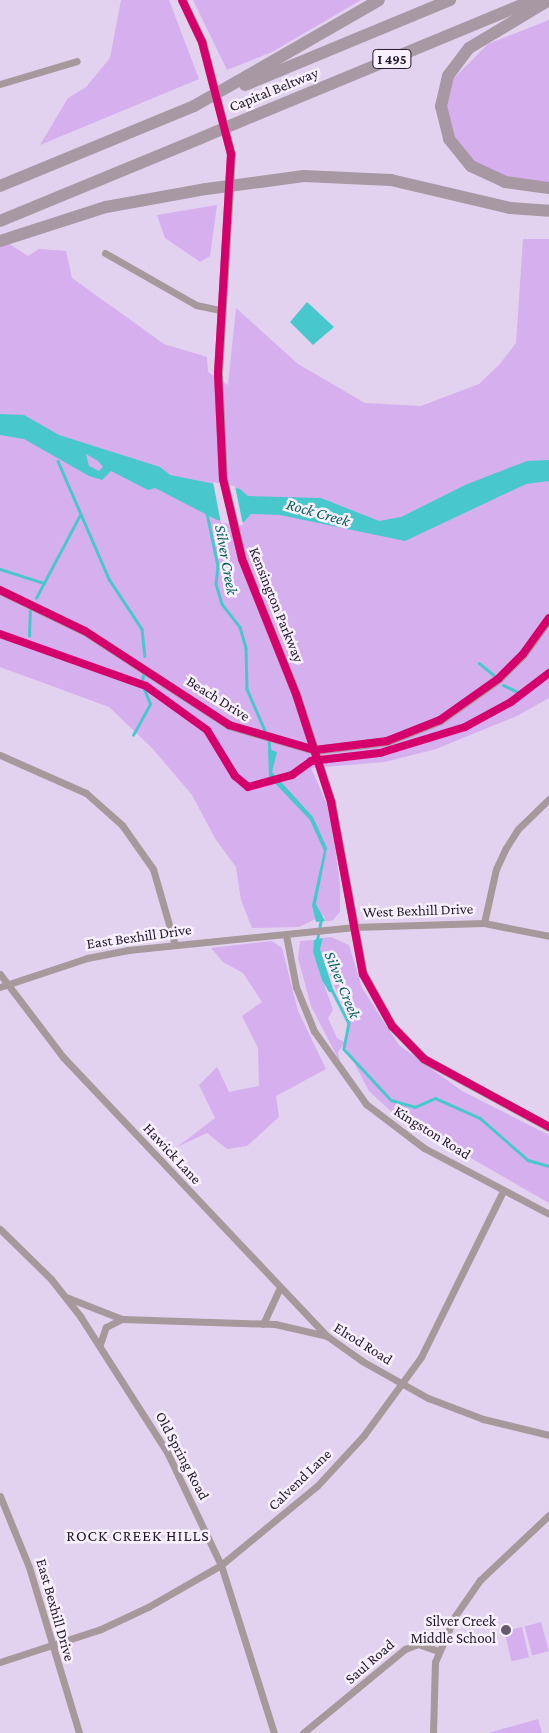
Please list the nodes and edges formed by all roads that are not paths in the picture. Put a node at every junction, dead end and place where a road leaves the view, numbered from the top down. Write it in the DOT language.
graph roads {
  1 [pos="182,0"];
  2 [pos="379,0"];
  3 [pos="450,0"];
  4 [pos="533,0"];
  5 [pos="549,0"];
  6 [pos="76,61"];
  7 [pos="245,81"];
  8 [pos="0,84"];
  9 [pos="0,186"];
  10 [pos="549,188"];
  11 [pos="549,211"];
  12 [pos="0,221"];
  13 [pos="0,240"];
  14 [pos="105,253"];
  15 [pos="220,310"];
  16 [pos="0,590"];
  17 [pos="549,618"];
  18 [pos="315,750"];
  19 [pos="0,755"];
  20 [pos="549,799"];
  21 [pos="484,923"];
  22 [pos="353,927"];
  23 [pos="286,935"];
  24 [pos="549,936"];
  25 [pos="175,945"];
  26 [pos="0,974"];
  27 [pos="3,985"];
  28 [pos="549,1127"];
  29 [pos="503,1191"];
  30 [pos="549,1214"];
  31 [pos="0,1229"];
  32 [pos="279,1290"];
  33 [pos="66,1297"];
  34 [pos="122,1319"];
  35 [pos="263,1324"];
  36 [pos="327,1336"];
  37 [pos="100,1344"];
  38 [pos="403,1384"];
  39 [pos="549,1435"];
  40 [pos="0,1496"];
  41 [pos="549,1515"];
  42 [pos="221,1565"];
  43 [pos="51,1648"];
  44 [pos="438,1651"];
  45 [pos="0,1662"];
  46 [pos="79,1733"];
  47 [pos="274,1733"];
  48 [pos="303,1733"];
  49 [pos="433,1733"];
  1 -- 15 [label="street, Kensington Parkway"];
  2 -- 7 [label="highway"];
  3 -- 7 [label="highway, Capital Beltway / I 495"];
  4 -- 12 [label="highway, Capital Beltway / I 495, bridge"];
  5 -- 10 [label="highway"];
  6 -- 8 [label="street"];
  7 -- 9 [label="highway, Capital Beltway / I 495, bridge"];
  11 -- 13 [label="highway, bridge"];
  14 -- 15 [label="street"];
  15 -- 18 [label="street, Kensington Parkway"];
  16 -- 18 [label="street, Beach Drive"];
  17 -- 18 [label="street, Beach Drive"];
  18 -- 22 [label="street, Kensington Parkway"];
  19 -- 25 [label="street"];
  20 -- 21 [label="street"];
  21 -- 22 [label="street, West Bexhill Drive"];
  21 -- 24 [label="street, West Bexhill Drive"];
  22 -- 23 [label="street, West Bexhill Drive"];
  22 -- 28 [label="street, Kensington Parkway"];
  23 -- 25 [label="street, East Bexhill Drive"];
  23 -- 29 [label="street, Kingston Road"];
  25 -- 27 [label="street, East Bexhill Drive"];
  26 -- 27 [label="street, Hawick Lane"];
  27 -- 32 [label="street, Hawick Lane"];
  29 -- 30 [label="street, Kingston Road"];
  29 -- 38 [label="street, Calvend Lane"];
  31 -- 33 [label="street, Old Spring Road"];
  32 -- 35 [label="street"];
  32 -- 36 [label="street, Hawick Lane"];
  33 -- 34 [label="street, Elrod Road"];
  33 -- 37 [label="street, Old Spring Road"];
  34 -- 35 [label="street, Elrod Road"];
  34 -- 37 [label="street"];
  35 -- 36 [label="street, Elrod Road"];
  36 -- 38 [label="street, Elrod Road"];
  37 -- 42 [label="street, Old Spring Road"];
  38 -- 39 [label="street, Elrod Road"];
  38 -- 42 [label="street, Calvend Lane"];
  40 -- 43 [label="street, East Bexhill Drive"];
  41 -- 44 [label="street"];
  42 -- 43 [label="street, Calvend Lane"];
  42 -- 47 [label="street, Old Spring Road"];
  43 -- 45 [label="street, Calvend Lane"];
  43 -- 46 [label="street, East Bexhill Drive"];
  44 -- 48 [label="street, Saul Road"];
  44 -- 49 [label="street"];
}
